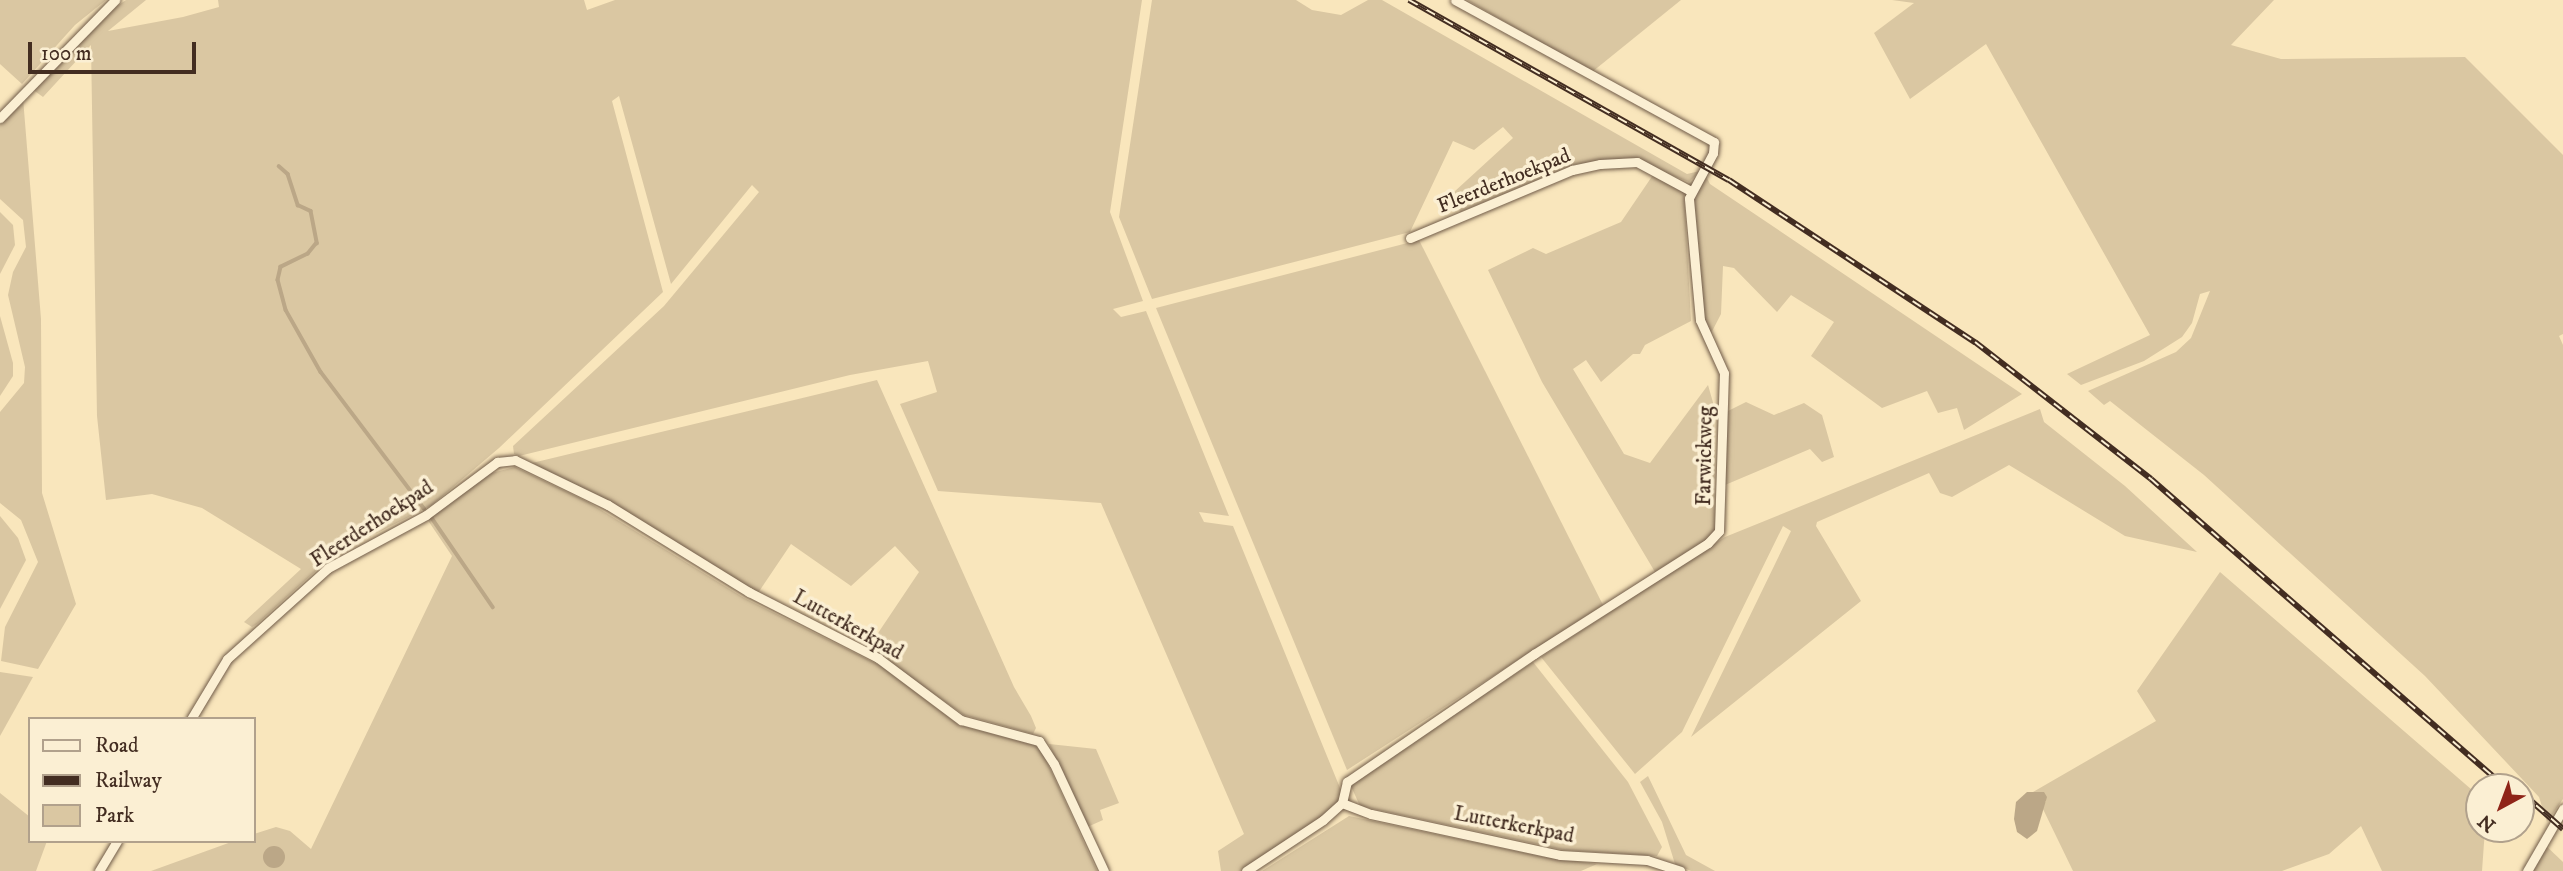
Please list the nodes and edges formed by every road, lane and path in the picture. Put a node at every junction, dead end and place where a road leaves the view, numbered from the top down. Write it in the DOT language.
graph roads {
  1 [pos="115,0"];
  2 [pos="1455,0"];
  3 [pos="0,118"];
  4 [pos="1689,190"];
  5 [pos="1410,238"];
  6 [pos="515,460"];
  7 [pos="192,717"];
  8 [pos="1342,803"];
  9 [pos="2563,810"];
  10 [pos="116,843"];
  11 [pos="99,871"];
  12 [pos="1104,871"];
  13 [pos="1246,871"];
  14 [pos="1680,871"];
  15 [pos="2527,871"];
  1 -- 3 [label="street"];
  2 -- 4 [label="street"];
  4 -- 5 [label="street, Fleerderhoekpad"];
  4 -- 8 [label="street, Farwickweg"];
  6 -- 7 [label="street, Fleerderhoekpad"];
  6 -- 12 [label="street, Lutterkerkpad"];
  8 -- 13 [label="street, Farwickweg"];
  8 -- 14 [label="street, Lutterkerkpad"];
  9 -- 15 [label="street"];
  10 -- 11 [label="street"];
}
